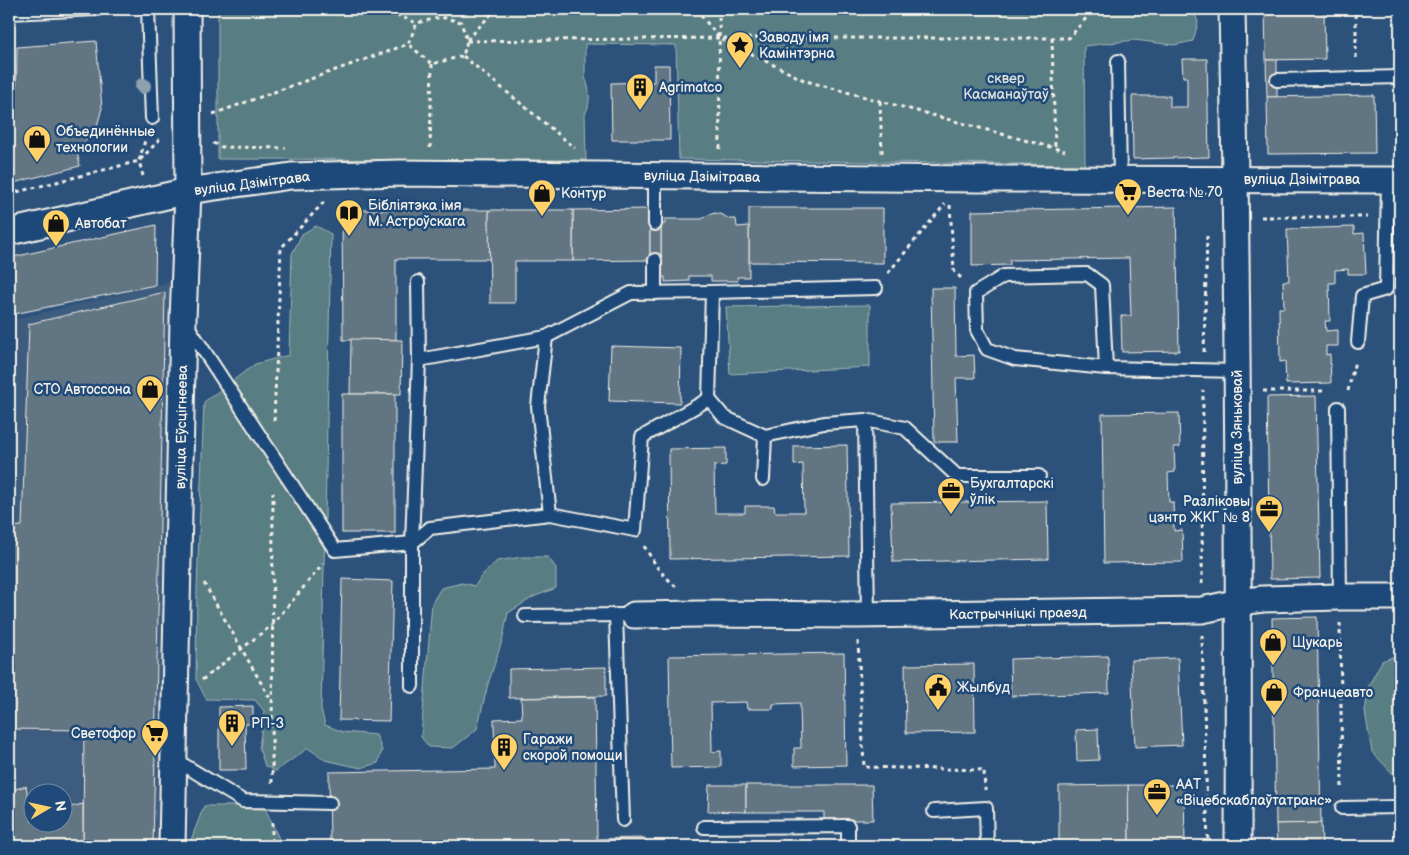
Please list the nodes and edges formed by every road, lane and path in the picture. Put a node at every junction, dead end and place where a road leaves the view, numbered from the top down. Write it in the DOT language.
graph roads {
  1 [pos="97,9"];
  2 [pos="148,9"];
  3 [pos="187,9"];
  4 [pos="381,9"];
  5 [pos="441,9"];
  6 [pos="496,9"];
  7 [pos="696,9"];
  8 [pos="719,9"];
  9 [pos="1094,9"];
  10 [pos="1232,9"];
  11 [pos="1356,9"];
  12 [pos="9,13"];
  13 [pos="441,17"];
  14 [pos="417,23"];
  15 [pos="720,38"];
  16 [pos="1052,38"];
  17 [pos="467,41"];
  18 [pos="408,44"];
  19 [pos="463,56"];
  20 [pos="1118,60"];
  21 [pos="432,64"];
  22 [pos="1400,77"];
  23 [pos="1356,78"];
  24 [pos="1277,80"];
  25 [pos="880,101"];
  26 [pos="152,118"];
  27 [pos="188,132"];
  28 [pos="1055,148"];
  29 [pos="430,151"];
  30 [pos="1072,153"];
  31 [pos="582,154"];
  32 [pos="720,156"];
  33 [pos="882,159"];
  34 [pos="139,161"];
  35 [pos="655,176"];
  36 [pos="1120,179"];
  37 [pos="1235,179"];
  38 [pos="1394,180"];
  39 [pos="188,190"];
  40 [pos="9,194"];
  41 [pos="327,199"];
  42 [pos="1387,217"];
  43 [pos="1235,218"];
  44 [pos="655,224"];
  45 [pos="9,232"];
  46 [pos="655,260"];
  47 [pos="418,282"];
  48 [pos="876,288"];
  49 [pos="655,292"];
  50 [pos="712,292"];
  51 [pos="976,293"];
  52 [pos="184,320"];
  53 [pos="546,337"];
  54 [pos="1358,342"];
  55 [pos="419,360"];
  56 [pos="1106,368"];
  57 [pos="1204,370"];
  58 [pos="1237,371"];
  59 [pos="1260,391"];
  60 [pos="1330,391"];
  61 [pos="1339,391"];
  62 [pos="709,399"];
  63 [pos="1338,408"];
  64 [pos="864,420"];
  65 [pos="765,436"];
  66 [pos="273,455"];
  67 [pos="1040,476"];
  68 [pos="762,479"];
  69 [pos="550,514"];
  70 [pos="635,530"];
  71 [pos="412,543"];
  72 [pos="335,550"];
  73 [pos="203,581"];
  74 [pos="1340,597"];
  75 [pos="1400,597"];
  76 [pos="1239,602"];
  77 [pos="1202,610"];
  78 [pos="702,614"];
  79 [pos="625,615"];
  80 [pos="862,615"];
  81 [pos="525,616"];
  82 [pos="272,625"];
  83 [pos="242,650"];
  84 [pos="412,686"];
  85 [pos="176,701"];
  86 [pos="272,702"];
  87 [pos="174,759"];
  88 [pos="272,802"];
  89 [pos="330,803"];
  90 [pos="1400,807"];
  91 [pos="986,808"];
  92 [pos="1342,808"];
  93 [pos="934,810"];
  94 [pos="623,820"];
  95 [pos="704,827"];
  96 [pos="172,846"];
  97 [pos="272,846"];
  98 [pos="848,846"];
  99 [pos="987,846"];
  100 [pos="1208,846"];
  101 [pos="1238,846"];
  1 -- 12 [label="lane"];
  2 -- 26 [label="lane"];
  3 -- 27 [label="street, вуліца Еўсцігнеева"];
  4 -- 14 [label="path"];
  5 -- 13 [label="path"];
  6 -- 17 [label="path"];
  7 -- 15 [label="path"];
  8 -- 15 [label="path"];
  9 -- 16 [label="path"];
  10 -- 37 [label="street, вуліца Зяньковай"];
  11 -- 23 [label="path"];
  13 -- 14 [label="path"];
  13 -- 17 [label="path"];
  14 -- 18 [label="path"];
  15 -- 16 [label="path"];
  15 -- 17 [label="path"];
  15 -- 25 [label="path"];
  15 -- 32 [label="path"];
  16 -- 28 [label="path"];
  17 -- 19 [label="path"];
  18 -- 21 [label="path"];
  18 -- 27 [label="path"];
  19 -- 21 [label="path"];
  19 -- 31 [label="path"];
  20 -- 36 [label="lane"];
  21 -- 29 [label="path"];
  22 -- 23 [label="lane"];
  23 -- 24 [label="lane"];
  25 -- 28 [label="path"];
  25 -- 33 [label="path"];
  26 -- 34 [label="path"];
  27 -- 34 [label="path"];
  27 -- 39 [label="street, вуліца Еўсцігнеева"];
  28 -- 30 [label="path"];
  34 -- 40 [label="path"];
  35 -- 36 [label="street, вуліца Дзімітрава"];
  35 -- 39 [label="street, вуліца Дзімітрава"];
  35 -- 44 [label="lane"];
  36 -- 37 [label="street, вуліца Дзімітрава"];
  37 -- 38 [label="street, вуліца Дзімітрава"];
  37 -- 43 [label="street, вуліца Зяньковай"];
  38 -- 42 [label="lane"];
  39 -- 45 [label="street, вуліца Дзімітрава"];
  39 -- 52 [label="street, вуліца Еўсцігнеева"];
  41 -- 66 [label="path"];
  42 -- 43 [label="path"];
  42 -- 54 [label="lane"];
  43 -- 57 [label="path"];
  43 -- 58 [label="street, вуліца Зяньковай"];
  46 -- 49 [label="lane"];
  47 -- 55 [label="lane"];
  48 -- 50 [label="lane"];
  48 -- 51 [label="path"];
  49 -- 50 [label="lane"];
  49 -- 53 [label="lane"];
  50 -- 62 [label="lane"];
  51 -- 56 [label="lane"];
  51 -- 56 [label="lane"];
  52 -- 66 [label="lane"];
  52 -- 85 [label="street, вуліца Еўсцігнеева"];
  53 -- 55 [label="lane"];
  53 -- 69 [label="lane"];
  54 -- 61 [label="path"];
  55 -- 71 [label="lane"];
  56 -- 57 [label="lane"];
  57 -- 58 [label="lane"];
  57 -- 77 [label="path"];
  58 -- 76 [label="street, вуліца Зяньковай"];
  59 -- 60 [label="path"];
  62 -- 65 [label="lane"];
  62 -- 70 [label="lane"];
  63 -- 74 [label="lane"];
  64 -- 65 [label="lane"];
  64 -- 67 [label="lane"];
  64 -- 80 [label="lane"];
  65 -- 68 [label="lane"];
  66 -- 72 [label="lane"];
  66 -- 82 [label="path"];
  69 -- 70 [label="lane"];
  69 -- 71 [label="lane"];
  70 -- 78 [label="path"];
  71 -- 72 [label="lane"];
  71 -- 84 [label="lane"];
  72 -- 82 [label="path"];
  73 -- 83 [label="path"];
  74 -- 75 [label="street, Кастрычніцкі праезд"];
  74 -- 76 [label="street, Кастрычніцкі праезд"];
  74 -- 92 [label="path"];
  76 -- 77 [label="street, Кастрычніцкі праезд"];
  76 -- 101 [label="street, вуліца Зяньковай"];
  77 -- 80 [label="street, Кастрычніцкі праезд"];
  77 -- 100 [label="path"];
  78 -- 79 [label="street, Кастрычніцкі праезд"];
  78 -- 80 [label="street, Кастрычніцкі праезд"];
  79 -- 81 [label="lane"];
  79 -- 94 [label="lane"];
  80 -- 91 [label="path"];
  82 -- 83 [label="path"];
  82 -- 86 [label="path"];
  83 -- 85 [label="path"];
  83 -- 86 [label="path"];
  85 -- 87 [label="street, вуліца Еўсцігнеева"];
  86 -- 88 [label="path"];
  87 -- 88 [label="lane"];
  87 -- 96 [label="street, вуліца Еўсцігнеева"];
  88 -- 89 [label="lane"];
  88 -- 97 [label="path"];
  90 -- 92 [label="lane"];
  91 -- 93 [label="lane"];
  91 -- 99 [label="lane"];
  95 -- 98 [label="lane"];
}
